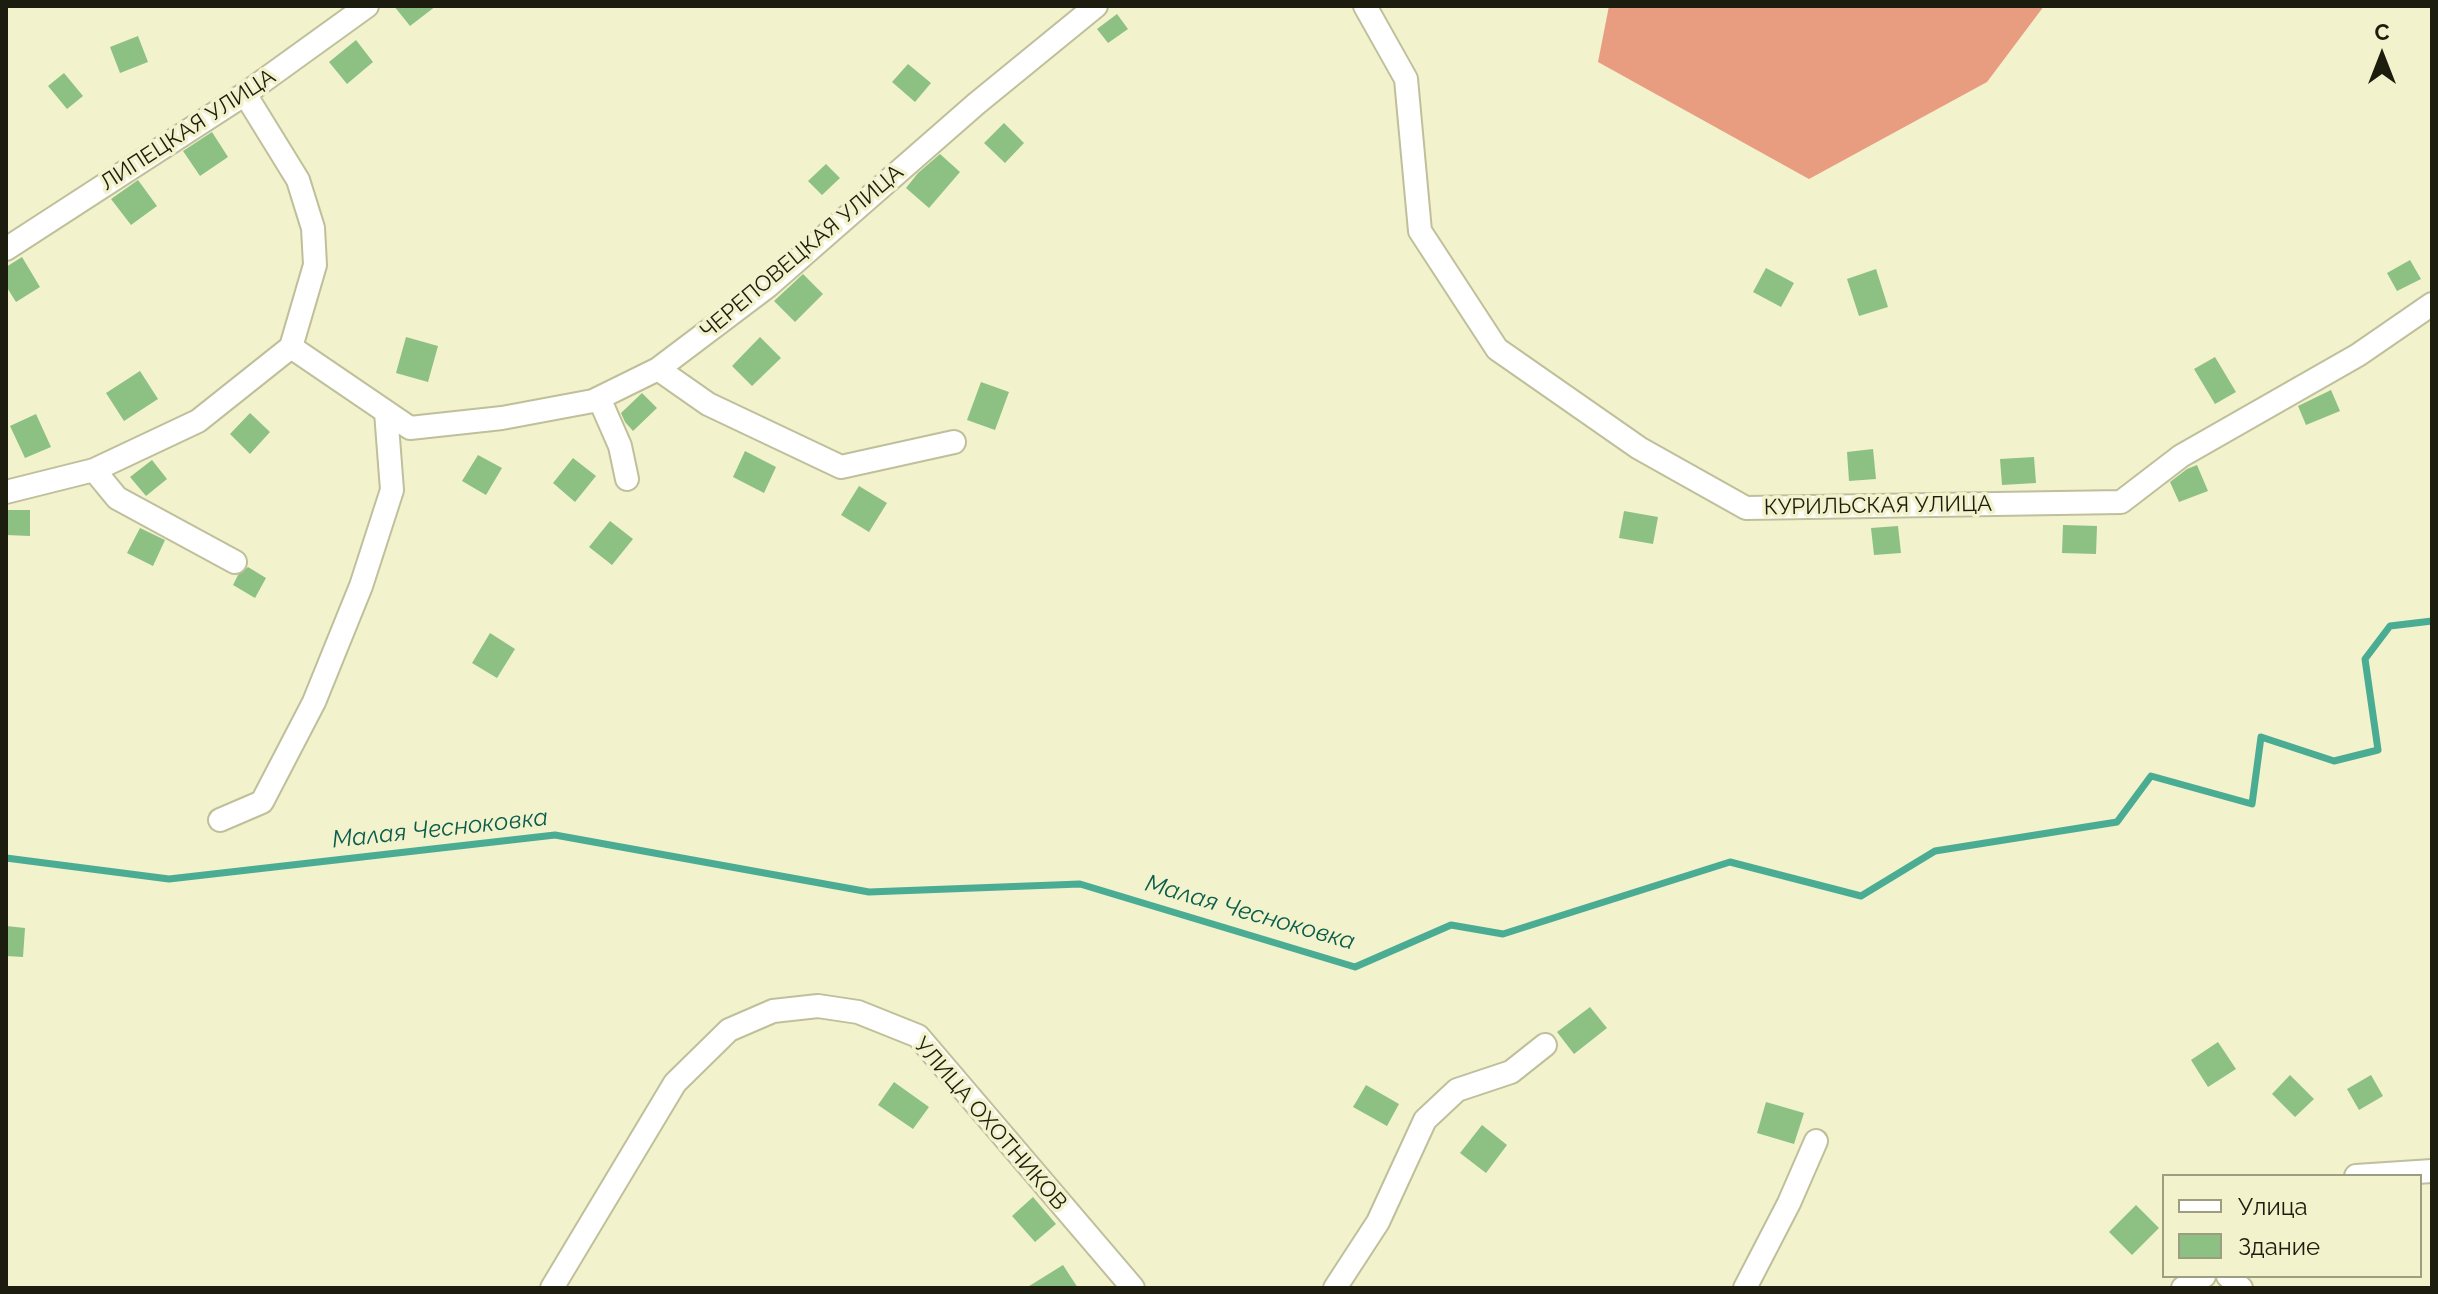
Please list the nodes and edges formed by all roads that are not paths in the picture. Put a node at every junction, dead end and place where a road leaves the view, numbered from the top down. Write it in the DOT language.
graph roads {
  1 [pos="367,6"];
  2 [pos="1096,6"];
  3 [pos="1365,6"];
  4 [pos="245,94"];
  5 [pos="6,249"];
  6 [pos="2432,304"];
  7 [pos="291,347"];
  8 [pos="658,369"];
  9 [pos="599,398"];
  10 [pos="386,412"];
  11 [pos="954,442"];
  12 [pos="94,470"];
  13 [pos="627,479"];
  14 [pos="6,492"];
  15 [pos="235,562"];
  16 [pos="220,820"];
  17 [pos="1545,1045"];
  18 [pos="1816,1141"];
  19 [pos="2432,1171"];
  20 [pos="2386,1174"];
  21 [pos="2200,1278"];
  22 [pos="552,1288"];
  23 [pos="1133,1288"];
  24 [pos="1335,1288"];
  25 [pos="1745,1288"];
  26 [pos="2183,1288"];
  1 -- 4 [label="street, ЛИПЕЦКАЯ УЛИЦА"];
  2 -- 8 [label="street, ЧЕРЕПОВЕЦКАЯ УЛИЦА"];
  3 -- 6 [label="street, КУРИЛЬСКАЯ УЛИЦА"];
  4 -- 5 [label="street, ЛИПЕЦКАЯ УЛИЦА"];
  4 -- 7 [label="street"];
  7 -- 10 [label="street, ЧЕРЕПОВЕЦКАЯ УЛИЦА"];
  7 -- 12 [label="street"];
  8 -- 9 [label="street, ЧЕРЕПОВЕЦКАЯ УЛИЦА"];
  8 -- 11 [label="street"];
  9 -- 10 [label="street, ЧЕРЕПОВЕЦКАЯ УЛИЦА"];
  9 -- 13 [label="street"];
  10 -- 16 [label="street"];
  12 -- 14 [label="street"];
  12 -- 15 [label="street"];
  17 -- 24 [label="street"];
  18 -- 25 [label="street"];
  19 -- 20 [label="street"];
  21 -- 26 [label="street"];
  22 -- 23 [label="street, УЛИЦА ОХОТНИКОВ"];
}
